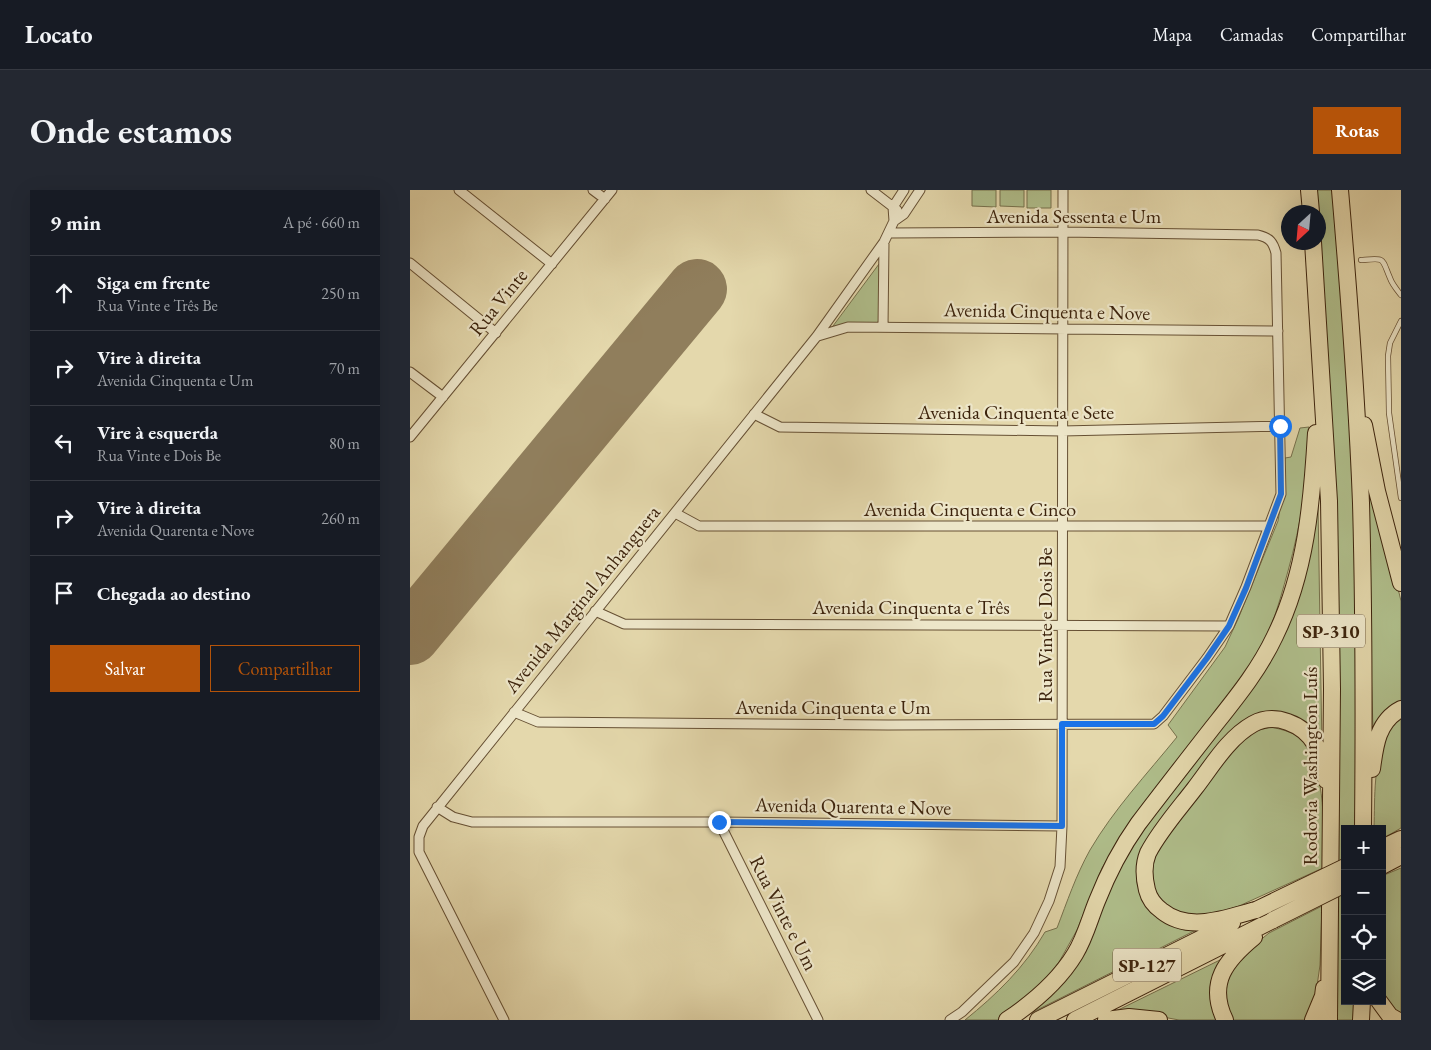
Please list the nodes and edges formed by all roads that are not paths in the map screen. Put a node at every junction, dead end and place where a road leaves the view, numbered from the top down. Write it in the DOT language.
graph roads {
  1 [pos="459,190"];
  2 [pos="594,190"];
  3 [pos="612,190"];
  4 [pos="871,190"];
  5 [pos="920,190"];
  6 [pos="1064,190"];
  7 [pos="1309,190"];
  8 [pos="1340,190"];
  9 [pos="900,192"];
  10 [pos="605,199"];
  11 [pos="912,202"];
  12 [pos="1310,205"];
  13 [pos="893,207"];
  14 [pos="904,214"];
  15 [pos="894,221"];
  16 [pos="1063,232"];
  17 [pos="889,233"];
  18 [pos="884,242"];
  19 [pos="1314,250"];
  20 [pos="1361,260"];
  21 [pos="410,263"];
  22 [pos="552,264"];
  23 [pos="1401,295"];
  24 [pos="1401,322"];
  25 [pos="883,327"];
  26 [pos="1063,329"];
  27 [pos="1278,331"];
  28 [pos="496,333"];
  29 [pos="817,336"];
  30 [pos="1321,357"];
  31 [pos="410,372"];
  32 [pos="1354,378"];
  33 [pos="443,397"];
  34 [pos="754,414"];
  35 [pos="1280,426"];
  36 [pos="1062,431"];
  37 [pos="410,437"];
  38 [pos="1401,498"];
  39 [pos="675,512"];
  40 [pos="1270,526"];
  41 [pos="1062,527"];
  42 [pos="1401,583"];
  43 [pos="595,611"];
  44 [pos="1062,625"];
  45 [pos="1229,626"];
  46 [pos="1401,709"];
  47 [pos="514,712"];
  48 [pos="1062,724"];
  49 [pos="437,807"];
  50 [pos="719,822"];
  51 [pos="1363,825"];
  52 [pos="1062,826"];
  53 [pos="1331,835"];
  54 [pos="1341,869"];
  55 [pos="1341,886"];
  56 [pos="1256,910"];
  57 [pos="1273,920"];
  58 [pos="1330,954"];
  59 [pos="1362,1005"];
  60 [pos="1382,1005"];
  61 [pos="504,1020"];
  62 [pos="818,1020"];
  63 [pos="950,1020"];
  64 [pos="1007,1020"];
  65 [pos="1038,1020"];
  66 [pos="1075,1020"];
  67 [pos="1106,1020"];
  68 [pos="1159,1020"];
  69 [pos="1225,1020"];
  70 [pos="1313,1020"];
  71 [pos="1329,1020"];
  72 [pos="1362,1020"];
  73 [pos="1397,1020"];
  1 -- 22 [label="street"];
  2 -- 10 [label="street"];
  3 -- 10 [label="street, Rua Vinte"];
  4 -- 13 [label="street"];
  5 -- 11 [label="street"];
  6 -- 16 [label="street, Rua Vinte e Dois Be"];
  7 -- 12 [label="highway"];
  8 -- 32 [label="highway, SP-310"];
  9 -- 11 [label="street"];
  9 -- 13 [label="street"];
  10 -- 22 [label="street, Rua Vinte"];
  11 -- 14 [label="street"];
  13 -- 14 [label="street"];
  13 -- 15 [label="street, Avenida Marginal Anhanguera"];
  14 -- 15 [label="street"];
  15 -- 17 [label="street, Avenida Marginal Anhanguera"];
  16 -- 17 [label="street, Avenida Sessenta e Um"];
  16 -- 26 [label="street, Rua Vinte e Dois Be"];
  16 -- 27 [label="street, Avenida Sessenta e Um"];
  17 -- 18 [label="street, Avenida Marginal Anhanguera"];
  18 -- 25 [label="street"];
  18 -- 29 [label="street, Avenida Marginal Anhanguera"];
  19 -- 30 [label="highway, Rodovia Washington Luís / SP-310"];
  20 -- 23 [label="lane"];
  21 -- 28 [label="street"];
  22 -- 28 [label="street, Rua Vinte"];
  24 -- 38 [label="lane"];
  25 -- 26 [label="street, Avenida Cinquenta e Nove"];
  25 -- 29 [label="street, Avenida Cinquenta e Nove"];
  26 -- 27 [label="street, Avenida Cinquenta e Nove"];
  26 -- 36 [label="street, Rua Vinte e Dois Be"];
  27 -- 35 [label="street"];
  28 -- 33 [label="street, Rua Vinte"];
  29 -- 34 [label="street, Avenida Marginal Anhanguera"];
  30 -- 53 [label="highway, Rodovia Washington Luís / SP-310"];
  30 -- 64 [label="highway"];
  31 -- 33 [label="street"];
  32 -- 42 [label="highway"];
  32 -- 51 [label="highway, SP-310"];
  33 -- 37 [label="street, Rua Vinte"];
  34 -- 36 [label="street, Avenida Cinquenta e Sete"];
  34 -- 39 [label="street, Avenida Marginal Anhanguera"];
  35 -- 36 [label="street, Avenida Cinquenta e Sete"];
  35 -- 40 [label="street"];
  36 -- 41 [label="street, Rua Vinte e Dois Be"];
  39 -- 41 [label="street, Avenida Cinquenta e Cinco"];
  39 -- 43 [label="street, Avenida Marginal Anhanguera"];
  40 -- 41 [label="street, Avenida Cinquenta e Cinco"];
  40 -- 45 [label="street"];
  41 -- 44 [label="street, Rua Vinte e Dois Be"];
  43 -- 44 [label="street, Avenida Cinquenta e Três"];
  43 -- 47 [label="street, Avenida Marginal Anhanguera"];
  44 -- 45 [label="street, Avenida Cinquenta e Três"];
  44 -- 48 [label="street, Rua Vinte e Dois Be"];
  45 -- 48 [label="street, Avenida Cinquenta e Um"];
  46 -- 51 [label="highway"];
  47 -- 48 [label="street, Avenida Cinquenta e Um"];
  47 -- 49 [label="street, Avenida Marginal Anhanguera"];
  48 -- 52 [label="street, Rua Vinte e Dois Be"];
  49 -- 50 [label="street, Avenida Quarenta e Nove"];
  49 -- 61 [label="street, Avenida Marginal Anhanguera"];
  50 -- 52 [label="street, Avenida Quarenta e Nove"];
  50 -- 62 [label="street, Rua Vinte e Um"];
  52 -- 63 [label="street, Rua Vinte e Dois Be"];
  53 -- 56 [label="highway"];
  53 -- 58 [label="highway, Rodovia Washington Luís / SP-310"];
  54 -- 56 [label="highway, SP-127, bridge"];
  55 -- 57 [label="highway, SP-127, bridge"];
  56 -- 65 [label="highway, SP-127"];
  57 -- 66 [label="highway, SP-127"];
  57 -- 69 [label="highway"];
  58 -- 70 [label="highway"];
  58 -- 71 [label="highway, Rodovia Washington Luís / SP-310"];
  59 -- 72 [label="highway"];
  60 -- 73 [label="highway"];
  67 -- 68 [label="highway"];
}
